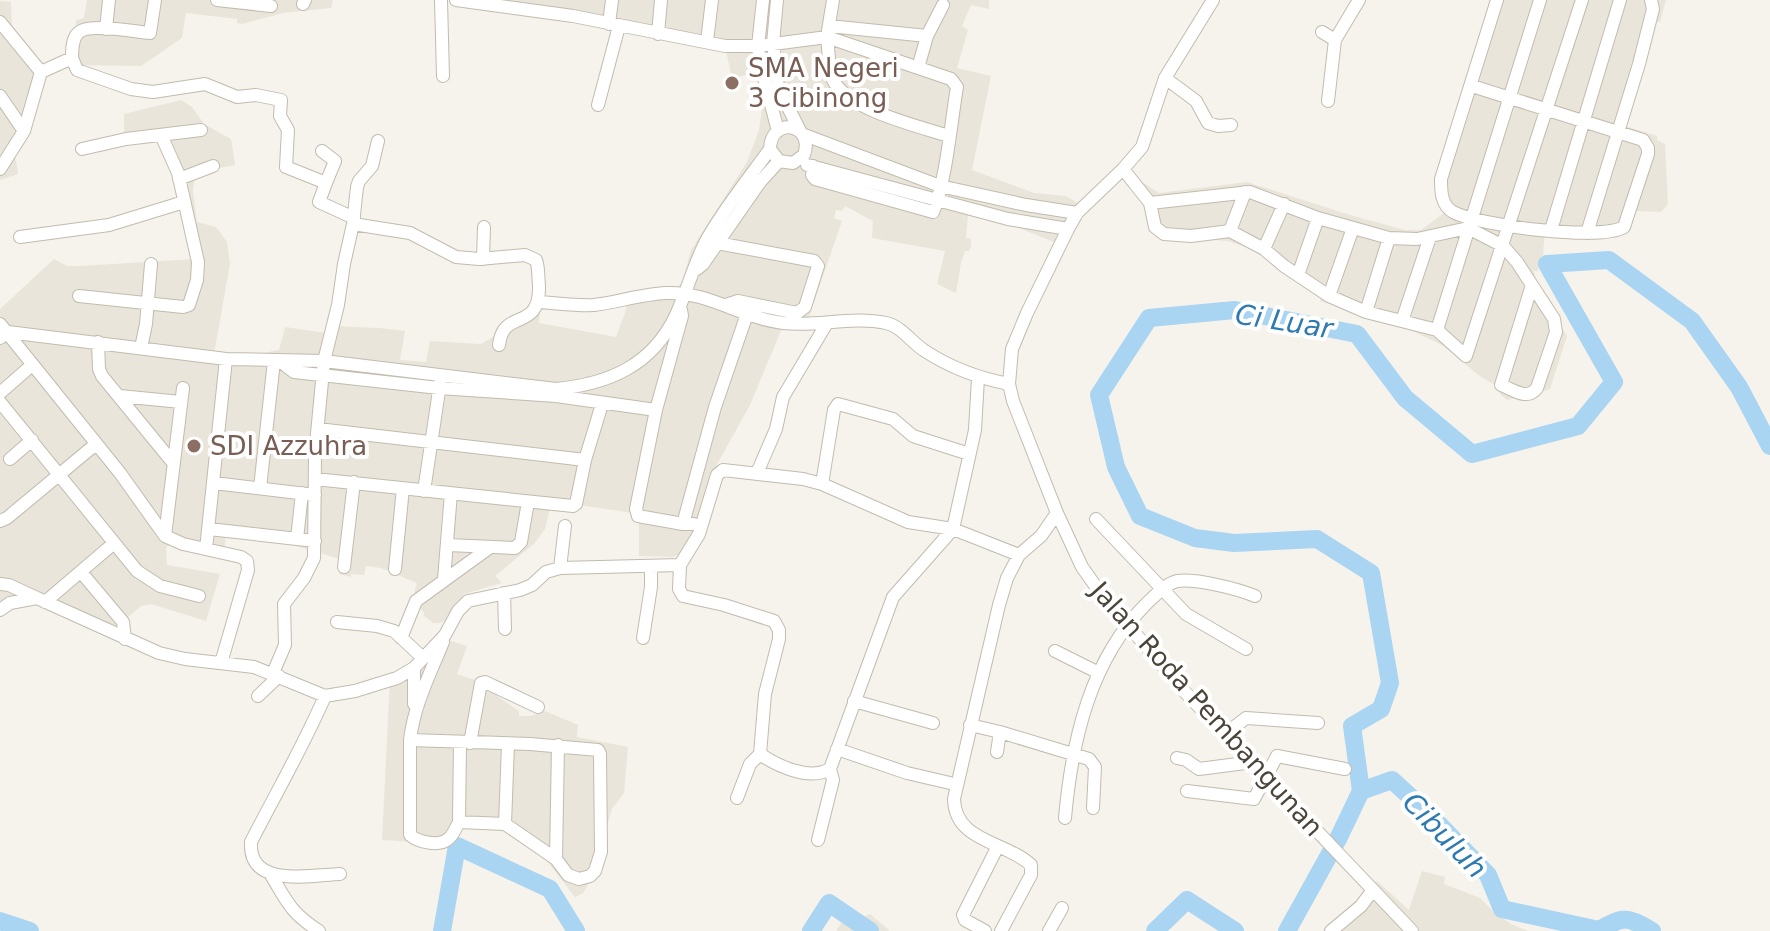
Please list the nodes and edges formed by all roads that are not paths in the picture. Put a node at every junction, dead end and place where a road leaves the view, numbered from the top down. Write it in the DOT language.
graph roads {
  1 [pos="109,0"];
  2 [pos="155,0"];
  3 [pos="217,0"];
  4 [pos="441,0"];
  5 [pos="456,0"];
  6 [pos="612,0"];
  7 [pos="661,0"];
  8 [pos="712,0"];
  9 [pos="763,0"];
  10 [pos="777,0"];
  11 [pos="833,0"];
  12 [pos="1359,0"];
  13 [pos="1497,0"];
  14 [pos="1540,0"];
  15 [pos="1582,0"];
  16 [pos="1620,0"];
  17 [pos="1651,0"];
  18 [pos="1209,1"];
  19 [pos="502,3"];
  20 [pos="263,4"];
  21 [pos="943,5"];
  22 [pos="545,6"];
  23 [pos="0,22"];
  24 [pos="614,25"];
  25 [pos="106,29"];
  26 [pos="828,32"];
  27 [pos="1322,32"];
  28 [pos="658,34"];
  29 [pos="927,36"];
  30 [pos="1335,40"];
  31 [pos="707,41"];
  32 [pos="773,43"];
  33 [pos="758,46"];
  34 [pos="72,58"];
  35 [pos="918,68"];
  36 [pos="41,72"];
  37 [pos="443,76"];
  38 [pos="1165,78"];
  39 [pos="1472,86"];
  40 [pos="771,88"];
  41 [pos="0,96"];
  42 [pos="1511,98"];
  43 [pos="1328,101"];
  44 [pos="598,105"];
  45 [pos="1547,110"];
  46 [pos="1582,121"];
  47 [pos="1231,125"];
  48 [pos="201,130"];
  49 [pos="24,131"];
  50 [pos="778,131"];
  51 [pos="801,133"];
  52 [pos="1618,133"];
  53 [pos="161,135"];
  54 [pos="949,136"];
  55 [pos="378,141"];
  56 [pos="82,149"];
  57 [pos="770,149"];
  58 [pos="322,151"];
  59 [pos="779,161"];
  60 [pos="793,163"];
  61 [pos="213,166"];
  62 [pos="0,168"];
  63 [pos="1123,169"];
  64 [pos="179,179"];
  65 [pos="756,179"];
  66 [pos="326,183"];
  67 [pos="940,186"];
  68 [pos="1245,192"];
  69 [pos="937,199"];
  70 [pos="184,202"];
  71 [pos="1150,203"];
  72 [pos="1284,204"];
  73 [pos="1077,213"];
  74 [pos="1318,218"];
  75 [pos="354,221"];
  76 [pos="1470,222"];
  77 [pos="484,227"];
  78 [pos="1510,227"];
  79 [pos="1353,228"];
  80 [pos="1068,229"];
  81 [pos="1551,230"];
  82 [pos="1230,231"];
  83 [pos="1587,233"];
  84 [pos="20,237"];
  85 [pos="1430,237"];
  86 [pos="1389,238"];
  87 [pos="717,243"];
  88 [pos="1503,246"];
  89 [pos="1264,249"];
  90 [pos="483,259"];
  91 [pos="151,264"];
  92 [pos="694,271"];
  93 [pos="1298,275"];
  94 [pos="1532,285"];
  95 [pos="79,296"];
  96 [pos="1329,296"];
  97 [pos="682,299"];
  98 [pos="539,302"];
  99 [pos="147,303"];
  100 [pos="726,305"];
  101 [pos="1366,312"];
  102 [pos="747,314"];
  103 [pos="1402,321"];
  104 [pos="827,323"];
  105 [pos="1437,330"];
  106 [pos="3,331"];
  107 [pos="98,342"];
  108 [pos="499,345"];
  109 [pos="141,348"];
  110 [pos="226,359"];
  111 [pos="278,361"];
  112 [pos="32,365"];
  113 [pos="322,370"];
  114 [pos="978,378"];
  115 [pos="440,382"];
  116 [pos="1009,384"];
  117 [pos="556,392"];
  118 [pos="0,393"];
  119 [pos="120,396"];
  120 [pos="0,402"];
  121 [pos="602,404"];
  122 [pos="656,410"];
  123 [pos="316,425"];
  124 [pos="32,440"];
  125 [pos="431,441"];
  126 [pos="96,444"];
  127 [pos="969,454"];
  128 [pos="10,459"];
  129 [pos="585,460"];
  130 [pos="174,464"];
  131 [pos="757,473"];
  132 [pos="59,475"];
  133 [pos="315,479"];
  134 [pos="354,482"];
  135 [pos="214,483"];
  136 [pos="822,484"];
  137 [pos="260,488"];
  138 [pos="403,488"];
  139 [pos="424,491"];
  140 [pos="451,493"];
  141 [pos="308,494"];
  142 [pos="528,502"];
  143 [pos="1057,513"];
  144 [pos="1096,519"];
  145 [pos="0,521"];
  146 [pos="565,526"];
  147 [pos="209,529"];
  148 [pos="953,529"];
  149 [pos="165,536"];
  150 [pos="297,539"];
  151 [pos="315,541"];
  152 [pos="113,544"];
  153 [pos="448,545"];
  154 [pos="489,548"];
  155 [pos="206,549"];
  156 [pos="1019,555"];
  157 [pos="680,565"];
  158 [pos="651,566"];
  159 [pos="344,567"];
  160 [pos="560,568"];
  161 [pos="395,569"];
  162 [pos="81,572"];
  163 [pos="444,579"];
  164 [pos="0,584"];
  165 [pos="1161,590"];
  166 [pos="504,593"];
  167 [pos="199,596"];
  168 [pos="1255,596"];
  169 [pos="41,600"];
  170 [pos="0,610"];
  171 [pos="337,622"];
  172 [pos="1126,625"];
  173 [pos="505,629"];
  174 [pos="445,635"];
  175 [pos="401,638"];
  176 [pos="643,638"];
  177 [pos="125,639"];
  178 [pos="1246,649"];
  179 [pos="1055,651"];
  180 [pos="221,663"];
  181 [pos="418,663"];
  182 [pos="1097,672"];
  183 [pos="276,674"];
  184 [pos="258,696"];
  185 [pos="325,696"];
  186 [pos="854,701"];
  187 [pos="538,707"];
  188 [pos="415,709"];
  189 [pos="933,723"];
  190 [pos="1318,723"];
  191 [pos="970,725"];
  192 [pos="1000,732"];
  193 [pos="1225,734"];
  194 [pos="410,740"];
  195 [pos="465,742"];
  196 [pos="508,744"];
  197 [pos="558,745"];
  198 [pos="837,749"];
  199 [pos="997,752"];
  200 [pos="760,754"];
  201 [pos="1074,754"];
  202 [pos="1177,758"];
  203 [pos="1253,762"];
  204 [pos="830,769"];
  205 [pos="1345,769"];
  206 [pos="1265,776"];
  207 [pos="950,783"];
  208 [pos="1187,791"];
  209 [pos="737,798"];
  210 [pos="1093,808"];
  211 [pos="1065,818"];
  212 [pos="459,822"];
  213 [pos="505,824"];
  214 [pos="818,840"];
  215 [pos="998,846"];
  216 [pos="556,859"];
  217 [pos="340,874"];
  218 [pos="271,875"];
  219 [pos="1372,891"];
  220 [pos="1062,908"];
  221 [pos="319,931"];
  222 [pos="985,931"];
  223 [pos="1001,931"];
  224 [pos="1049,931"];
  225 [pos="1331,931"];
  226 [pos="1412,931"];
  1 -- 25 [label="street"];
  2 -- 25 [label="street"];
  3 -- 20 [label="street"];
  4 -- 37 [label="street"];
  5 -- 19 [label="street"];
  6 -- 24 [label="street"];
  7 -- 28 [label="street"];
  8 -- 31 [label="street"];
  9 -- 33 [label="street"];
  10 -- 32 [label="street"];
  11 -- 26 [label="street"];
  12 -- 30 [label="street"];
  13 -- 39 [label="street"];
  14 -- 42 [label="street"];
  15 -- 45 [label="street"];
  16 -- 46 [label="street"];
  17 -- 52 [label="street"];
  18 -- 38 [label="street, Jalan Roda Pembangunan"];
  19 -- 22 [label="street"];
  21 -- 29 [label="street"];
  22 -- 24 [label="street"];
  23 -- 36 [label="street"];
  24 -- 28 [label="street"];
  24 -- 44 [label="street"];
  25 -- 34 [label="street"];
  26 -- 29 [label="street"];
  26 -- 32 [label="street"];
  26 -- 35 [label="street"];
  26 -- 54 [label="street"];
  27 -- 30 [label="street"];
  28 -- 31 [label="street"];
  29 -- 35 [label="street"];
  30 -- 43 [label="street"];
  31 -- 33 [label="street"];
  32 -- 33 [label="street"];
  32 -- 40 [label="street"];
  33 -- 40 [label="street"];
  34 -- 36 [label="street"];
  34 -- 66 [label="street"];
  35 -- 54 [label="street"];
  36 -- 49 [label="street"];
  38 -- 47 [label="street"];
  38 -- 63 [label="street, Jalan Roda Pembangunan"];
  39 -- 42 [label="street"];
  39 -- 76 [label="street"];
  40 -- 50 [label="street"];
  40 -- 51 [label="street"];
  41 -- 49 [label="street"];
  42 -- 45 [label="street"];
  42 -- 76 [label="street"];
  45 -- 46 [label="street"];
  45 -- 78 [label="street"];
  46 -- 52 [label="street"];
  46 -- 81 [label="street"];
  48 -- 53 [label="street"];
  49 -- 62 [label="street"];
  50 -- 51 [label="street"];
  50 -- 57 [label="street"];
  51 -- 60 [label="street"];
  51 -- 67 [label="street"];
  52 -- 83 [label="street"];
  52 -- 83 [label="street"];
  53 -- 56 [label="street"];
  53 -- 64 [label="street"];
  54 -- 67 [label="street"];
  55 -- 75 [label="street"];
  57 -- 59 [label="street"];
  57 -- 65 [label="street"];
  58 -- 66 [label="street"];
  59 -- 60 [label="street"];
  59 -- 65 [label="street"];
  60 -- 69 [label="street"];
  61 -- 64 [label="street"];
  63 -- 71 [label="street"];
  63 -- 73 [label="street, Jalan Roda Pembangunan"];
  64 -- 70 [label="street"];
  65 -- 87 [label="street"];
  65 -- 92 [label="street"];
  66 -- 75 [label="street"];
  67 -- 69 [label="street"];
  67 -- 73 [label="street"];
  68 -- 71 [label="street"];
  68 -- 72 [label="street"];
  68 -- 82 [label="street"];
  69 -- 80 [label="street"];
  70 -- 84 [label="street"];
  70 -- 99 [label="street"];
  71 -- 82 [label="street"];
  72 -- 74 [label="street"];
  72 -- 89 [label="street"];
  73 -- 80 [label="street, Jalan Roda Pembangunan"];
  74 -- 79 [label="street"];
  74 -- 93 [label="street"];
  75 -- 90 [label="street"];
  75 -- 113 [label="street"];
  76 -- 78 [label="street"];
  76 -- 85 [label="street"];
  76 -- 88 [label="street"];
  76 -- 105 [label="street"];
  77 -- 90 [label="street"];
  78 -- 81 [label="street"];
  78 -- 88 [label="street"];
  79 -- 86 [label="street"];
  79 -- 96 [label="street"];
  80 -- 116 [label="street, Jalan Roda Pembangunan"];
  81 -- 83 [label="street"];
  82 -- 89 [label="street"];
  85 -- 86 [label="street"];
  85 -- 103 [label="street"];
  86 -- 101 [label="street"];
  87 -- 92 [label="street"];
  87 -- 100 [label="street"];
  88 -- 94 [label="street"];
  88 -- 105 [label="street"];
  89 -- 93 [label="street"];
  90 -- 98 [label="street"];
  91 -- 99 [label="street"];
  92 -- 97 [label="street"];
  93 -- 96 [label="street"];
  94 -- 94 [label="street"];
  95 -- 99 [label="street"];
  96 -- 101 [label="street"];
  97 -- 98 [label="street"];
  97 -- 100 [label="street"];
  97 -- 117 [label="street"];
  97 -- 122 [label="street"];
  98 -- 108 [label="street"];
  99 -- 109 [label="street"];
  100 -- 102 [label="street"];
  101 -- 103 [label="street"];
  102 -- 104 [label="street"];
  102 -- 122 [label="street"];
  103 -- 105 [label="street"];
  104 -- 114 [label="street"];
  104 -- 131 [label="street"];
  106 -- 107 [label="street"];
  106 -- 112 [label="street"];
  107 -- 109 [label="street"];
  107 -- 119 [label="street"];
  109 -- 110 [label="street"];
  110 -- 111 [label="street"];
  110 -- 135 [label="street"];
  111 -- 113 [label="street"];
  111 -- 137 [label="street"];
  112 -- 118 [label="street"];
  112 -- 126 [label="street"];
  113 -- 115 [label="street"];
  113 -- 123 [label="street"];
  114 -- 116 [label="street"];
  114 -- 127 [label="street"];
  115 -- 117 [label="street"];
  115 -- 125 [label="street"];
  116 -- 143 [label="street, Jalan Roda Pembangunan"];
  117 -- 121 [label="street"];
  119 -- 130 [label="street"];
  119 -- 130 [label="street"];
  120 -- 124 [label="street"];
  121 -- 122 [label="street"];
  121 -- 129 [label="street"];
  123 -- 125 [label="street"];
  123 -- 133 [label="street"];
  124 -- 128 [label="street"];
  124 -- 132 [label="street"];
  125 -- 129 [label="street"];
  125 -- 139 [label="street"];
  126 -- 132 [label="street"];
  126 -- 149 [label="street"];
  127 -- 136 [label="street"];
  127 -- 148 [label="street"];
  129 -- 142 [label="street"];
  130 -- 149 [label="street"];
  131 -- 136 [label="street"];
  131 -- 157 [label="street"];
  132 -- 145 [label="street"];
  132 -- 152 [label="street"];
  133 -- 134 [label="street"];
  133 -- 141 [label="street"];
  134 -- 138 [label="street"];
  134 -- 159 [label="street"];
  135 -- 137 [label="street"];
  135 -- 147 [label="street"];
  136 -- 148 [label="street"];
  137 -- 141 [label="street"];
  138 -- 139 [label="street"];
  138 -- 161 [label="street"];
  139 -- 140 [label="street"];
  140 -- 142 [label="street"];
  140 -- 153 [label="street"];
  141 -- 150 [label="street"];
  141 -- 151 [label="street"];
  142 -- 154 [label="street"];
  143 -- 156 [label="street"];
  143 -- 172 [label="street, Jalan Roda Pembangunan"];
  144 -- 165 [label="street"];
  146 -- 160 [label="street"];
  147 -- 150 [label="street"];
  147 -- 155 [label="street"];
  148 -- 156 [label="street"];
  148 -- 186 [label="street"];
  149 -- 155 [label="street"];
  150 -- 151 [label="street"];
  151 -- 183 [label="street"];
  152 -- 162 [label="street"];
  152 -- 167 [label="street"];
  153 -- 154 [label="street"];
  153 -- 163 [label="street"];
  154 -- 163 [label="street"];
  155 -- 180 [label="street"];
  156 -- 191 [label="street"];
  157 -- 158 [label="street"];
  157 -- 200 [label="street"];
  158 -- 160 [label="street"];
  158 -- 176 [label="street"];
  160 -- 166 [label="street"];
  162 -- 169 [label="street"];
  162 -- 177 [label="street"];
  163 -- 175 [label="street"];
  164 -- 169 [label="street"];
  165 -- 168 [label="street"];
  165 -- 172 [label="street"];
  165 -- 178 [label="street"];
  166 -- 173 [label="street"];
  166 -- 174 [label="street"];
  169 -- 170 [label="street"];
  169 -- 177 [label="street"];
  171 -- 175 [label="street"];
  172 -- 182 [label="street"];
  172 -- 193 [label="street, Jalan Roda Pembangunan"];
  174 -- 181 [label="street"];
  174 -- 188 [label="street"];
  175 -- 181 [label="street"];
  177 -- 180 [label="street"];
  179 -- 182 [label="street"];
  180 -- 183 [label="street"];
  181 -- 185 [label="street"];
  181 -- 188 [label="street"];
  182 -- 201 [label="street"];
  183 -- 184 [label="street"];
  183 -- 185 [label="street"];
  185 -- 218 [label="street"];
  186 -- 189 [label="street"];
  186 -- 198 [label="street"];
  187 -- 195 [label="street"];
  188 -- 194 [label="street"];
  190 -- 193 [label="street"];
  191 -- 192 [label="street"];
  191 -- 215 [label="street"];
  192 -- 199 [label="street"];
  192 -- 201 [label="street"];
  193 -- 203 [label="street, Jalan Roda Pembangunan"];
  194 -- 195 [label="street"];
  194 -- 212 [label="street"];
  195 -- 196 [label="street"];
  195 -- 212 [label="street"];
  196 -- 197 [label="street"];
  196 -- 213 [label="street"];
  197 -- 216 [label="street"];
  197 -- 216 [label="street"];
  198 -- 204 [label="street"];
  198 -- 207 [label="street"];
  200 -- 204 [label="street"];
  200 -- 209 [label="street"];
  201 -- 210 [label="street"];
  201 -- 211 [label="street"];
  202 -- 203 [label="street"];
  203 -- 206 [label="street, Jalan Roda Pembangunan"];
  204 -- 214 [label="street"];
  205 -- 206 [label="street"];
  206 -- 208 [label="street"];
  206 -- 219 [label="street, Jalan Roda Pembangunan"];
  212 -- 213 [label="street"];
  213 -- 216 [label="street"];
  215 -- 222 [label="street"];
  215 -- 223 [label="street"];
  217 -- 218 [label="street"];
  218 -- 221 [label="street"];
  219 -- 225 [label="street"];
  219 -- 226 [label="street, Jalan Roda Pembangunan"];
  220 -- 224 [label="street"];
}
